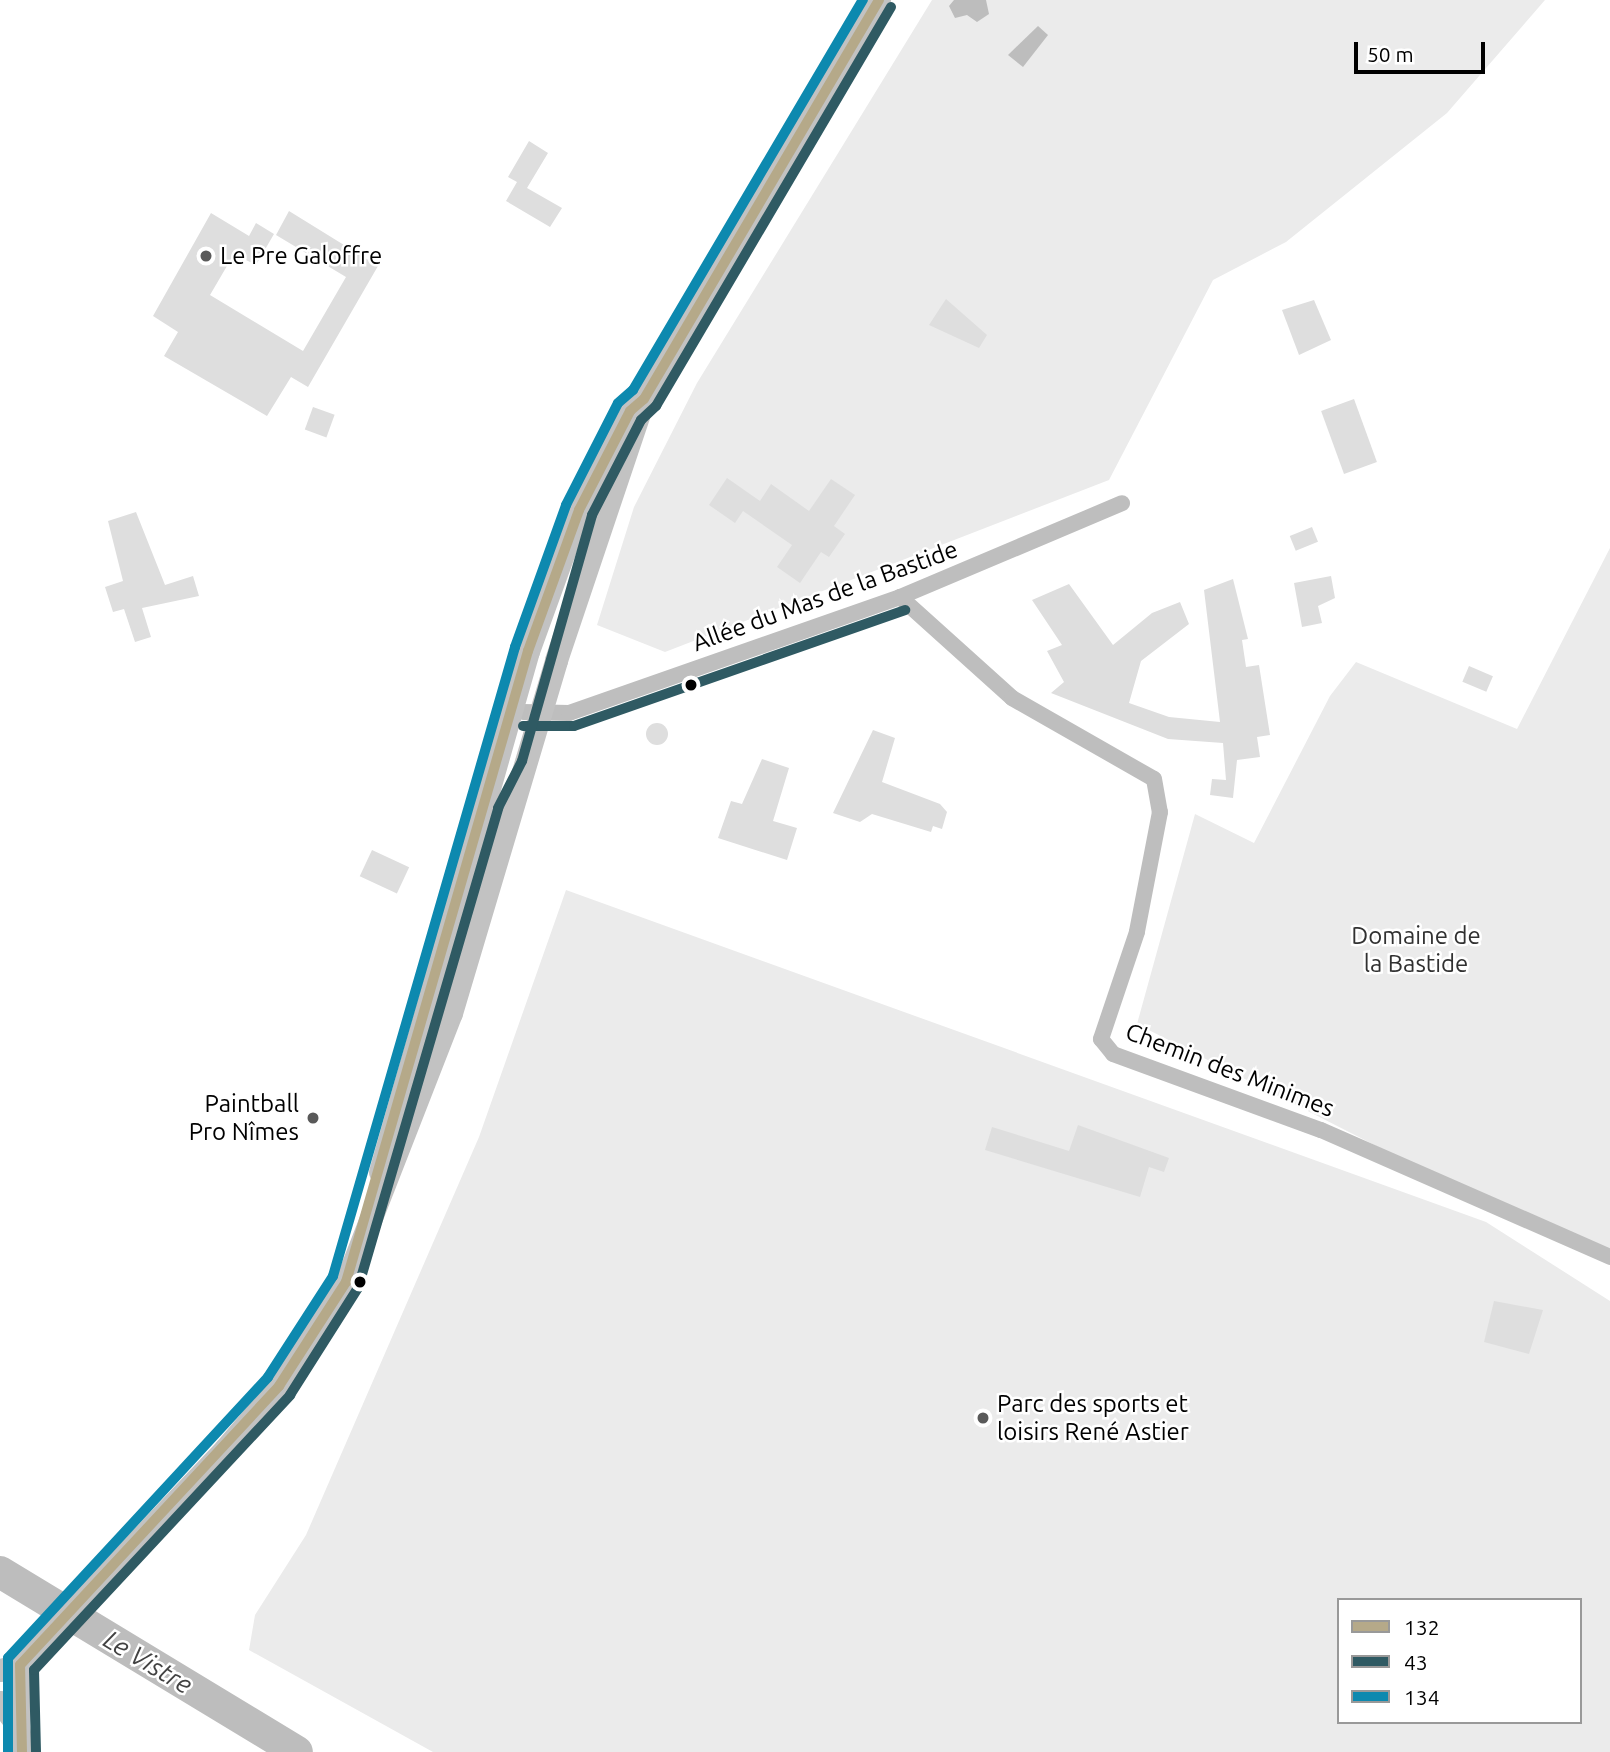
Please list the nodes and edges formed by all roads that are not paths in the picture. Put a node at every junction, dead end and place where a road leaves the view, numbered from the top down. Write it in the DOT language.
graph roads {
  1 [pos="879,0"];
  2 [pos="644,400"];
  3 [pos="1122,503"];
  4 [pos="900,597"];
  5 [pos="531,714"];
  6 [pos="1610,1256"];
  7 [pos="355,1259"];
  8 [pos="10,1667"];
  9 [pos="0,1702"];
  10 [pos="18,1726"];
  11 [pos="22,1752"];
  1 -- 2 [label="street"];
  2 -- 5 [label="street"];
  2 -- 7 [label="street"];
  3 -- 4 [label="street, Allée du Mas de la Bastide"];
  4 -- 5 [label="street, Allée du Mas de la Bastide"];
  4 -- 6 [label="street, Chemin des Minimes"];
  5 -- 7 [label="street"];
  7 -- 8 [label="street"];
  8 -- 10 [label="street"];
  9 -- 10 [label="street"];
  10 -- 11 [label="street"];
}
